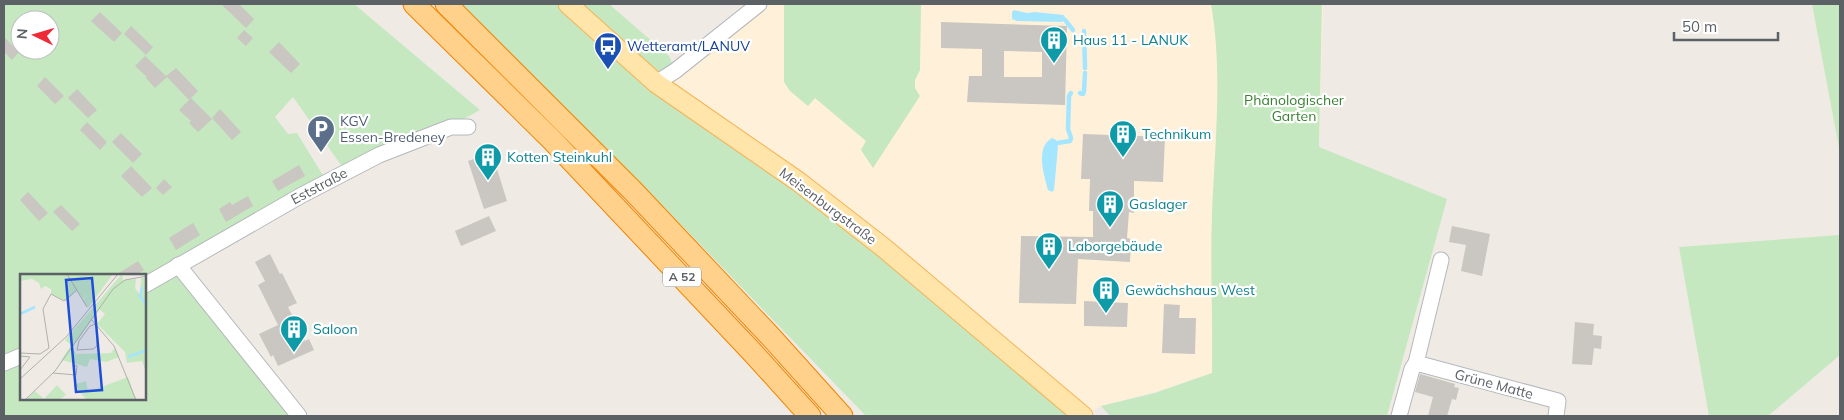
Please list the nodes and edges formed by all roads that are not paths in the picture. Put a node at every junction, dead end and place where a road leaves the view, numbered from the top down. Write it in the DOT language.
graph roads {
  1 [pos="414,4"];
  2 [pos="446,4"];
  3 [pos="568,4"];
  4 [pos="759,4"];
  5 [pos="656,83"];
  6 [pos="468,127"];
  7 [pos="1441,260"];
  8 [pos="178,265"];
  9 [pos="146,284"];
  10 [pos="20,356"];
  11 [pos="4,363"];
  12 [pos="1416,363"];
  13 [pos="299,416"];
  14 [pos="810,416"];
  15 [pos="842,416"];
  16 [pos="1083,416"];
  17 [pos="1399,416"];
  18 [pos="1556,416"];
  1 -- 14 [label="highway, A 52"];
  2 -- 15 [label="highway, A 52"];
  3 -- 5 [label="main road, Meisenburgstraße"];
  4 -- 5 [label="street"];
  5 -- 16 [label="main road, Meisenburgstraße"];
  6 -- 8 [label="street, Eststraße"];
  7 -- 12 [label="street"];
  8 -- 9 [label="street, Eststraße"];
  8 -- 13 [label="street"];
  10 -- 11 [label="street"];
  12 -- 17 [label="street"];
  12 -- 18 [label="street, Grüne Matte"];
}
